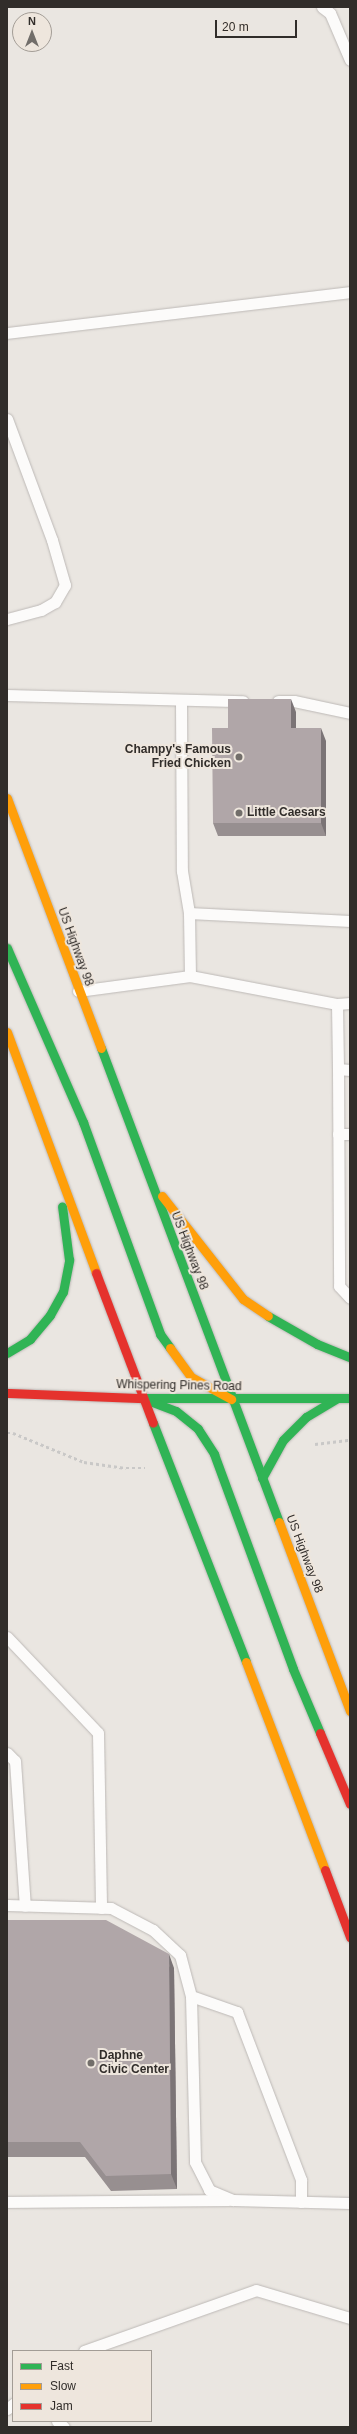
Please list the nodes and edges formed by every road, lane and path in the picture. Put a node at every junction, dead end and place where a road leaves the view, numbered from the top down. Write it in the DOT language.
graph roads {
  1 [pos="322,7"];
  2 [pos="350,60"];
  3 [pos="350,292"];
  4 [pos="7,333"];
  5 [pos="7,419"];
  6 [pos="7,618"];
  7 [pos="7,695"];
  8 [pos="181,700"];
  9 [pos="350,713"];
  10 [pos="7,798"];
  11 [pos="189,913"];
  12 [pos="350,920"];
  13 [pos="7,948"];
  14 [pos="190,976"];
  15 [pos="78,991"];
  16 [pos="350,1003"];
  17 [pos="337,1004"];
  18 [pos="7,1032"];
  19 [pos="338,1069"];
  20 [pos="350,1070"];
  21 [pos="338,1134"];
  22 [pos="350,1134"];
  23 [pos="56,1165"];
  24 [pos="149,1180"];
  25 [pos="350,1298"];
  26 [pos="7,1353"];
  27 [pos="350,1356"];
  28 [pos="7,1393"];
  29 [pos="142,1398"];
  30 [pos="338,1398"];
  31 [pos="350,1398"];
  32 [pos="232,1399"];
  33 [pos="262,1478"];
  34 [pos="7,1636"];
  35 [pos="350,1711"];
  36 [pos="7,1754"];
  37 [pos="350,1804"];
  38 [pos="7,1905"];
  39 [pos="25,1906"];
  40 [pos="101,1908"];
  41 [pos="350,1937"];
  42 [pos="191,1996"];
  43 [pos="236,2200"];
  44 [pos="7,2202"];
  45 [pos="301,2202"];
  46 [pos="350,2203"];
  47 [pos="350,2318"];
  48 [pos="87,2350"];
  1 -- 2 [label="lane"];
  3 -- 4 [label="lane"];
  5 -- 6 [label="lane"];
  7 -- 8 [label="lane"];
  8 -- 9 [label="lane"];
  8 -- 11 [label="lane"];
  10 -- 15 [label="main road, US Highway 98"];
  11 -- 12 [label="lane"];
  11 -- 14 [label="lane"];
  13 -- 32 [label="main road"];
  14 -- 15 [label="lane"];
  14 -- 17 [label="lane"];
  15 -- 24 [label="main road, US Highway 98"];
  16 -- 17 [label="lane"];
  17 -- 19 [label="lane"];
  18 -- 23 [label="main road"];
  19 -- 20 [label="lane"];
  19 -- 21 [label="lane"];
  21 -- 22 [label="lane"];
  21 -- 25 [label="lane"];
  23 -- 26 [label="main road"];
  23 -- 29 [label="main road"];
  24 -- 27 [label="main road"];
  24 -- 32 [label="main road, US Highway 98"];
  28 -- 29 [label="main road, Whispering Pines Road"];
  29 -- 32 [label="main road, Whispering Pines Road"];
  29 -- 37 [label="main road"];
  29 -- 41 [label="main road"];
  30 -- 31 [label="main road, Whispering Pines Road"];
  30 -- 32 [label="main road, Whispering Pines Road"];
  30 -- 33 [label="main road"];
  32 -- 33 [label="main road, US Highway 98"];
  33 -- 35 [label="main road, US Highway 98"];
  34 -- 40 [label="lane"];
  36 -- 39 [label="lane"];
  38 -- 39 [label="lane"];
  39 -- 40 [label="lane"];
  40 -- 42 [label="lane"];
  42 -- 43 [label="lane"];
  42 -- 45 [label="lane"];
  43 -- 44 [label="lane"];
  43 -- 45 [label="lane"];
  45 -- 46 [label="lane"];
  47 -- 48 [label="lane"];
}
